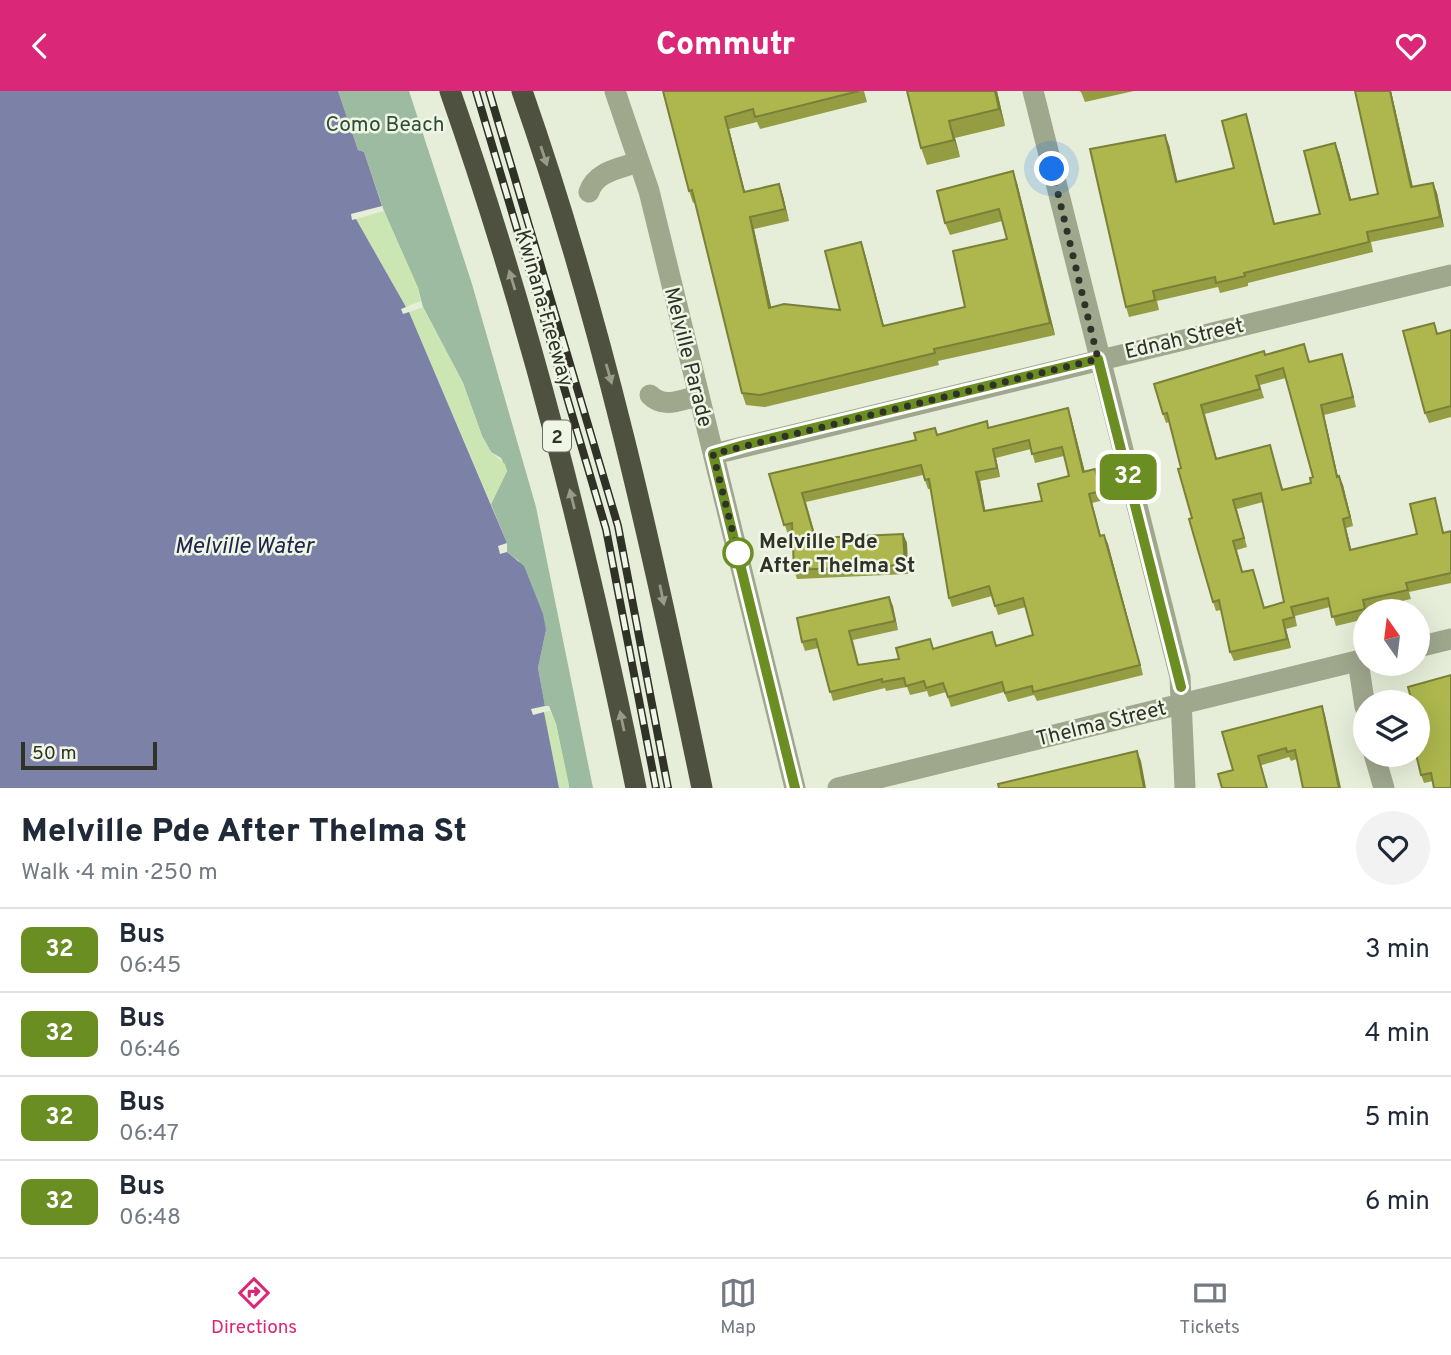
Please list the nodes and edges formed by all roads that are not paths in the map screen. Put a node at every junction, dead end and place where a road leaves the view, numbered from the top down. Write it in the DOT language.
graph roads {
  1 [pos="450,91"];
  2 [pos="522,91"];
  3 [pos="615,91"];
  4 [pos="1033,91"];
  5 [pos="638,162"];
  6 [pos="589,191"];
  7 [pos="1451,275"];
  8 [pos="1098,359"];
  9 [pos="649,395"];
  10 [pos="698,396"];
  11 [pos="713,454"];
  12 [pos="1451,639"];
  13 [pos="1430,644"];
  14 [pos="1353,662"];
  15 [pos="1182,703"];
  16 [pos="1378,767"];
  17 [pos="636,788"];
  18 [pos="702,788"];
  19 [pos="795,788"];
  20 [pos="838,788"];
  21 [pos="1185,788"];
  22 [pos="1384,788"];
  17 -- 1 [label="highway, Kwinana Freeway / 2, one-way"];
  2 -- 18 [label="highway, Kwinana Freeway, one-way"];
  3 -- 5 [label="street, Melville Parade"];
  4 -- 8 [label="street"];
  5 -- 6 [label="street"];
  5 -- 10 [label="street, Melville Parade"];
  7 -- 8 [label="street, Ednah Street"];
  8 -- 11 [label="street, Ednah Street"];
  8 -- 15 [label="street"];
  9 -- 10 [label="street"];
  10 -- 11 [label="street, Melville Parade"];
  11 -- 19 [label="street, Melville Parade"];
  12 -- 13 [label="street"];
  14 -- 15 [label="street, Thelma Street"];
  15 -- 20 [label="street, Thelma Street"];
  15 -- 21 [label="street"];
  16 -- 22 [label="street"];
}
